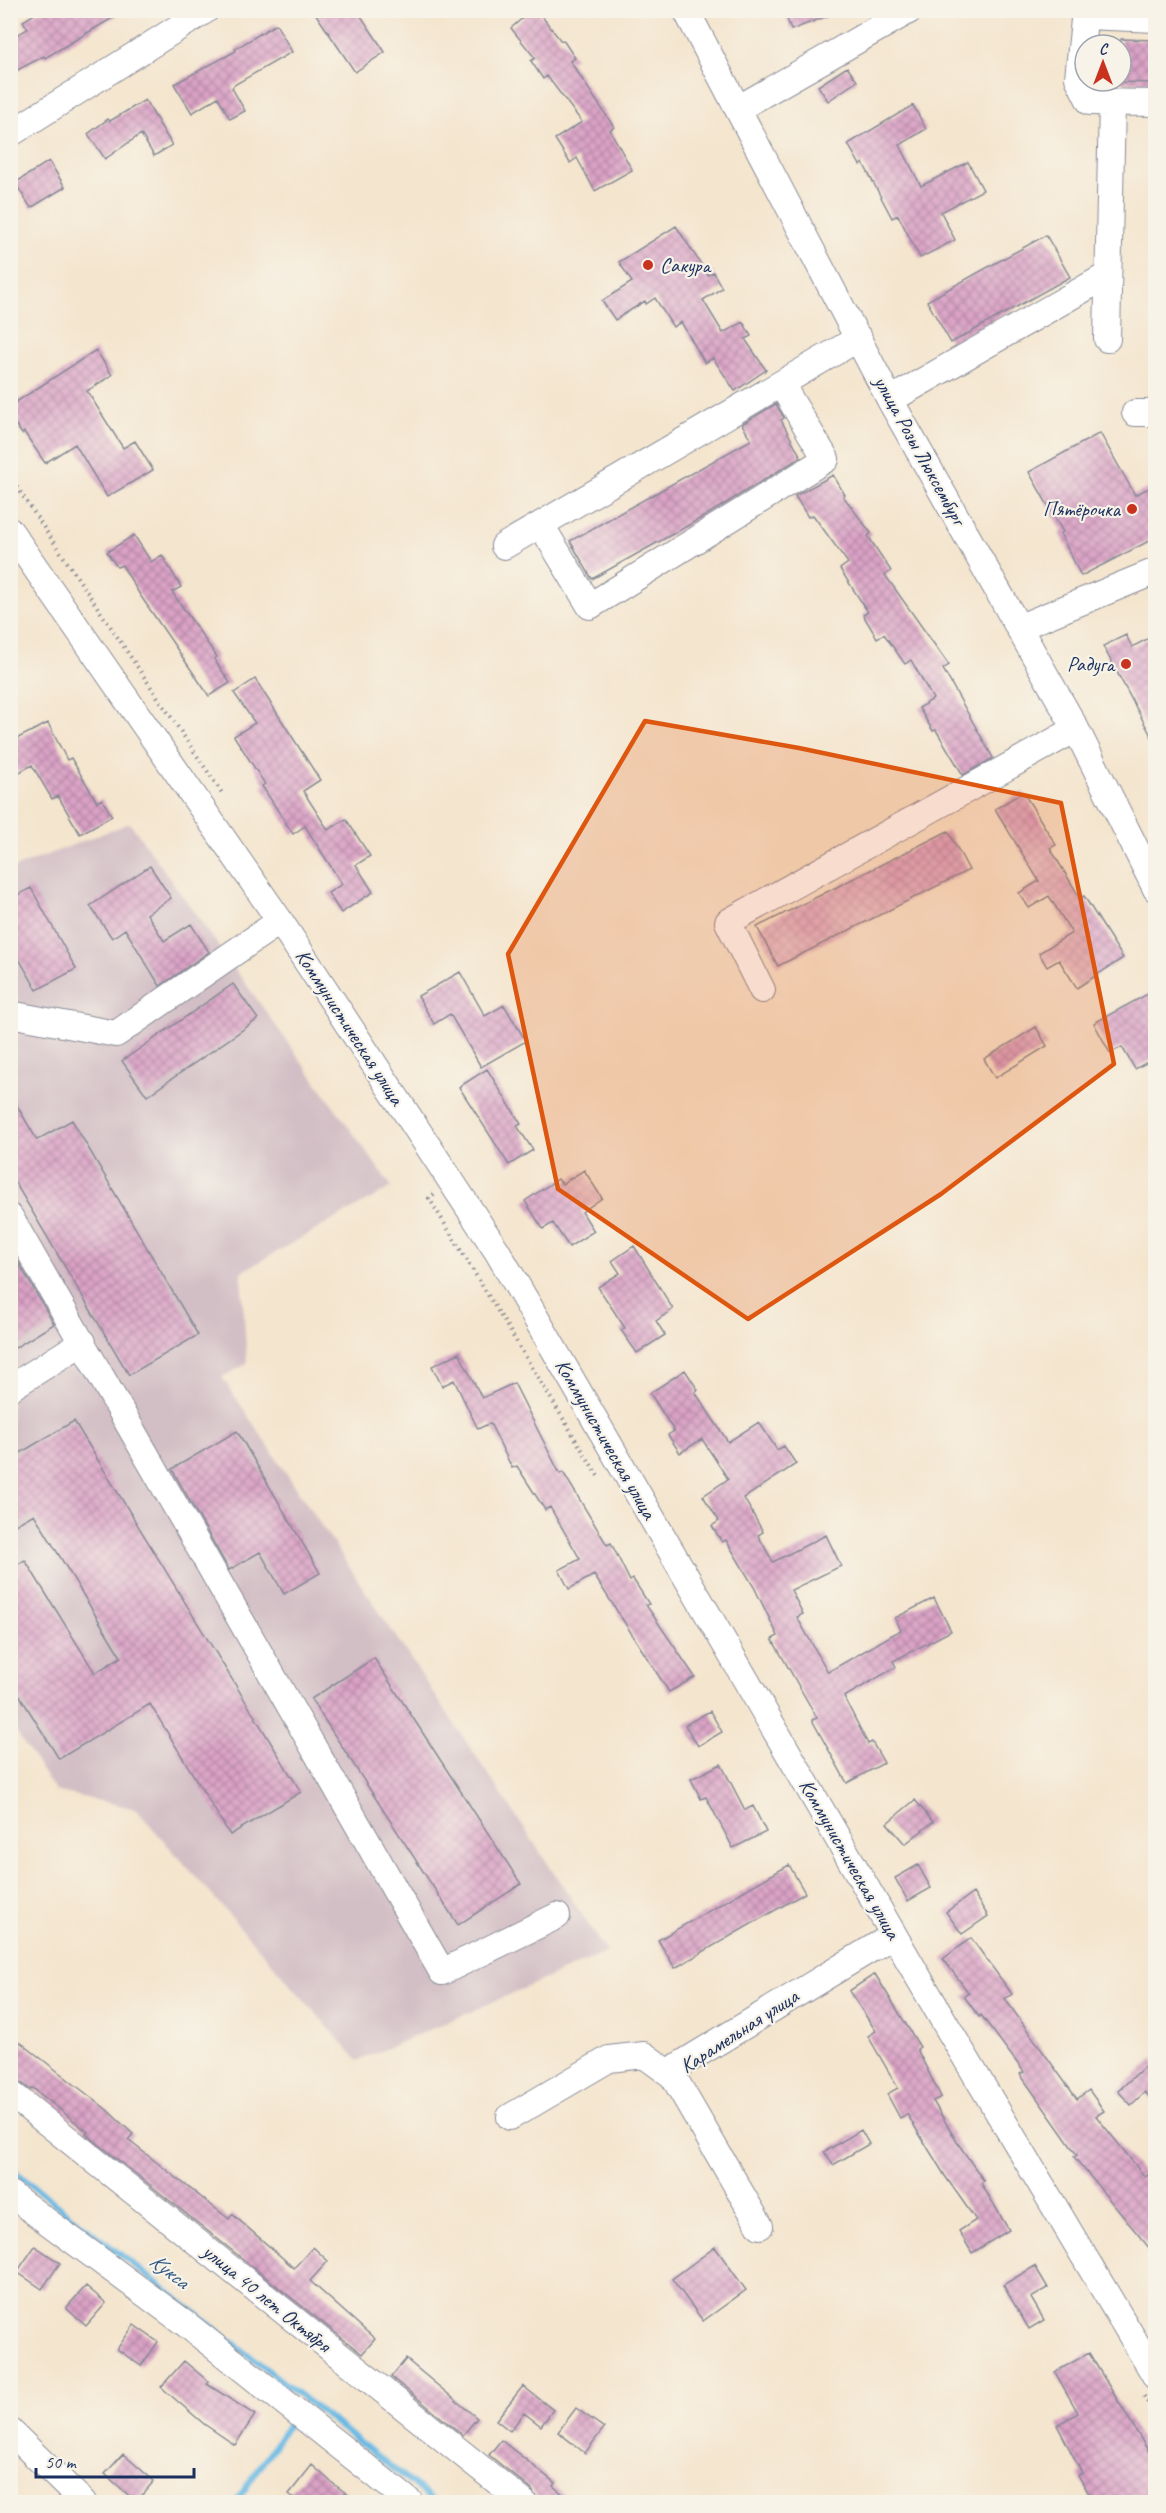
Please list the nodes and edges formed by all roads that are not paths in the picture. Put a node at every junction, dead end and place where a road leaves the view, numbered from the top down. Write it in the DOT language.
graph roads {
  1 [pos="206,10"];
  2 [pos="686,10"];
  3 [pos="910,10"];
  4 [pos="1085,13"];
  5 [pos="1155,19"];
  6 [pos="1112,102"];
  7 [pos="1155,103"];
  8 [pos="739,108"];
  9 [pos="10,134"];
  10 [pos="1108,275"];
  11 [pos="859,338"];
  12 [pos="1107,339"];
  13 [pos="781,384"];
  14 [pos="890,400"];
  15 [pos="541,525"];
  16 [pos="10,531"];
  17 [pos="504,546"];
  18 [pos="1155,571"];
  19 [pos="1020,627"];
  20 [pos="1076,729"];
  21 [pos="1155,889"];
  22 [pos="280,921"];
  23 [pos="762,990"];
  24 [pos="10,1014"];
  25 [pos="10,1217"];
  26 [pos="83,1342"];
  27 [pos="10,1388"];
  28 [pos="557,1916"];
  29 [pos="894,1935"];
  30 [pos="673,2076"];
  31 [pos="10,2093"];
  32 [pos="510,2117"];
  33 [pos="10,2194"];
  34 [pos="760,2226"];
  35 [pos="1155,2377"];
  36 [pos="10,2432"];
  37 [pos="82,2501"];
  38 [pos="410,2502"];
  39 [pos="523,2502"];
  1 -- 9 [label="street"];
  2 -- 8 [label="street, улица Розы Люксембург"];
  3 -- 8 [label="street"];
  4 -- 5 [label="street"];
  4 -- 6 [label="street"];
  6 -- 7 [label="street"];
  6 -- 10 [label="street"];
  8 -- 11 [label="street, улица Розы Люксембург"];
  10 -- 12 [label="street"];
  10 -- 14 [label="street"];
  11 -- 13 [label="street"];
  11 -- 14 [label="street, улица Розы Люксембург"];
  13 -- 15 [label="street"];
  13 -- 15 [label="street"];
  14 -- 19 [label="street, улица Розы Люксембург"];
  15 -- 17 [label="street"];
  16 -- 22 [label="street, Коммунистическая улица"];
  18 -- 19 [label="street"];
  19 -- 20 [label="street, улица Розы Люксембург"];
  20 -- 21 [label="street, улица Розы Люксембург"];
  20 -- 23 [label="street"];
  22 -- 24 [label="street"];
  22 -- 29 [label="street, Коммунистическая улица"];
  25 -- 26 [label="street"];
  26 -- 27 [label="street"];
  26 -- 28 [label="street"];
  29 -- 30 [label="street, Карамельная улица"];
  29 -- 35 [label="street, Коммунистическая улица"];
  30 -- 32 [label="street"];
  30 -- 34 [label="street, Карамельная улица"];
  31 -- 39 [label="street, улица 40 лет Октября"];
  33 -- 38 [label="street"];
  36 -- 37 [label="street"];
}
